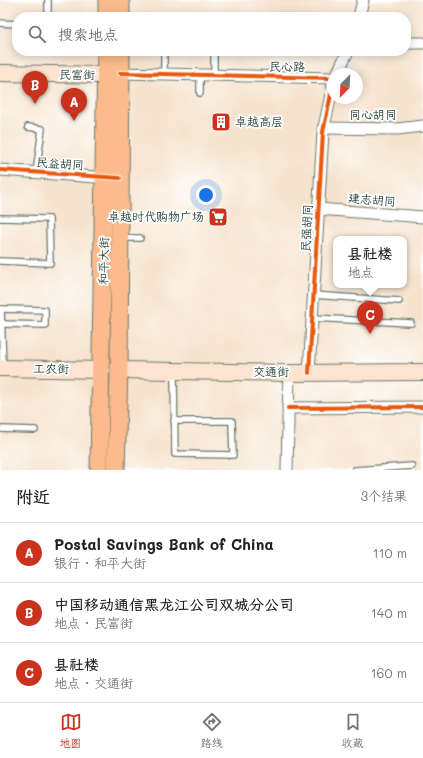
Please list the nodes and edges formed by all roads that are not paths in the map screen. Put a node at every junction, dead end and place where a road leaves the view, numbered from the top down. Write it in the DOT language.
graph roads {
  1 [pos="48,0"];
  2 [pos="107,0"];
  3 [pos="121,0"];
  4 [pos="364,0"];
  5 [pos="48,12"];
  6 [pos="106,12"];
  7 [pos="121,12"];
  8 [pos="360,12"];
  9 [pos="0,23"];
  10 [pos="12,24"];
  11 [pos="411,43"];
  12 [pos="423,43"];
  13 [pos="108,56"];
  14 [pos="119,56"];
  15 [pos="164,56"];
  16 [pos="214,56"];
  17 [pos="346,56"];
  18 [pos="340,68"];
  19 [pos="0,73"];
  20 [pos="113,74"];
  21 [pos="164,74"];
  22 [pos="200,75"];
  23 [pos="214,75"];
  24 [pos="327,78"];
  25 [pos="200,93"];
  26 [pos="329,104"];
  27 [pos="423,126"];
  28 [pos="28,127"];
  29 [pos="323,128"];
  30 [pos="0,170"];
  31 [pos="36,173"];
  32 [pos="112,178"];
  33 [pos="318,209"];
  34 [pos="423,217"];
  35 [pos="0,218"];
  36 [pos="119,238"];
  37 [pos="140,238"];
  38 [pos="0,262"];
  39 [pos="313,295"];
  40 [pos="399,302"];
  41 [pos="0,309"];
  42 [pos="312,318"];
  43 [pos="1,321"];
  44 [pos="411,323"];
  45 [pos="1,368"];
  46 [pos="110,370"];
  47 [pos="174,371"];
  48 [pos="423,372"];
  49 [pos="289,373"];
  50 [pos="309,373"];
  51 [pos="423,407"];
  52 [pos="288,408"];
  53 [pos="174,421"];
  54 [pos="0,429"];
  55 [pos="36,430"];
  56 [pos="412,466"];
  57 [pos="99,470"];
  58 [pos="116,470"];
  59 [pos="287,470"];
  60 [pos="355,470"];
  1 -- 5 [label="lane"];
  2 -- 6 [label="main road"];
  3 -- 7 [label="main road"];
  4 -- 8 [label="street"];
  9 -- 10 [label="lane"];
  11 -- 12 [label="street"];
  13 -- 20 [label="main road, 和平大街"];
  14 -- 20 [label="main road, 和平大街"];
  15 -- 21 [label="lane"];
  16 -- 23 [label="lane"];
  17 -- 18 [label="street"];
  19 -- 20 [label="main road, 民富街"];
  20 -- 21 [label="street, 民心路"];
  20 -- 32 [label="main road, 和平大街"];
  21 -- 22 [label="street, 民心路"];
  22 -- 23 [label="street, 民心路"];
  22 -- 25 [label="lane"];
  23 -- 24 [label="street, 民心路"];
  26 -- 29 [label="street, 民强胡同"];
  27 -- 29 [label="street, 同心胡同"];
  28 -- 31 [label="lane"];
  29 -- 33 [label="street, 民强胡同"];
  30 -- 31 [label="street, 民益胡同"];
  31 -- 32 [label="street, 民益胡同"];
  32 -- 36 [label="main road, 和平大街"];
  32 -- 46 [label="main road, 和平大街"];
  33 -- 34 [label="street, 建志胡同"];
  33 -- 39 [label="street, 民强胡同"];
  35 -- 38 [label="lane"];
  36 -- 37 [label="lane"];
  36 -- 46 [label="main road, 和平大街"];
  39 -- 40 [label="lane"];
  39 -- 42 [label="street, 民强胡同"];
  41 -- 43 [label="lane"];
  41 -- 43 [label="lane"];
  42 -- 44 [label="lane"];
  42 -- 50 [label="street, 民强胡同"];
  43 -- 45 [label="lane"];
  45 -- 46 [label="main road, 工农街"];
  46 -- 47 [label="main road, 交通街"];
  46 -- 57 [label="main road, 和平大街"];
  46 -- 58 [label="main road, 和平大街"];
  47 -- 49 [label="main road, 交通街"];
  47 -- 53 [label="lane"];
  48 -- 50 [label="main road, 交通街"];
  49 -- 50 [label="main road, 交通街"];
  49 -- 52 [label="street"];
  51 -- 52 [label="street"];
  52 -- 59 [label="street"];
  53 -- 53 [label="lane"];
  54 -- 55 [label="lane"];
  56 -- 60 [label="lane"];
}
